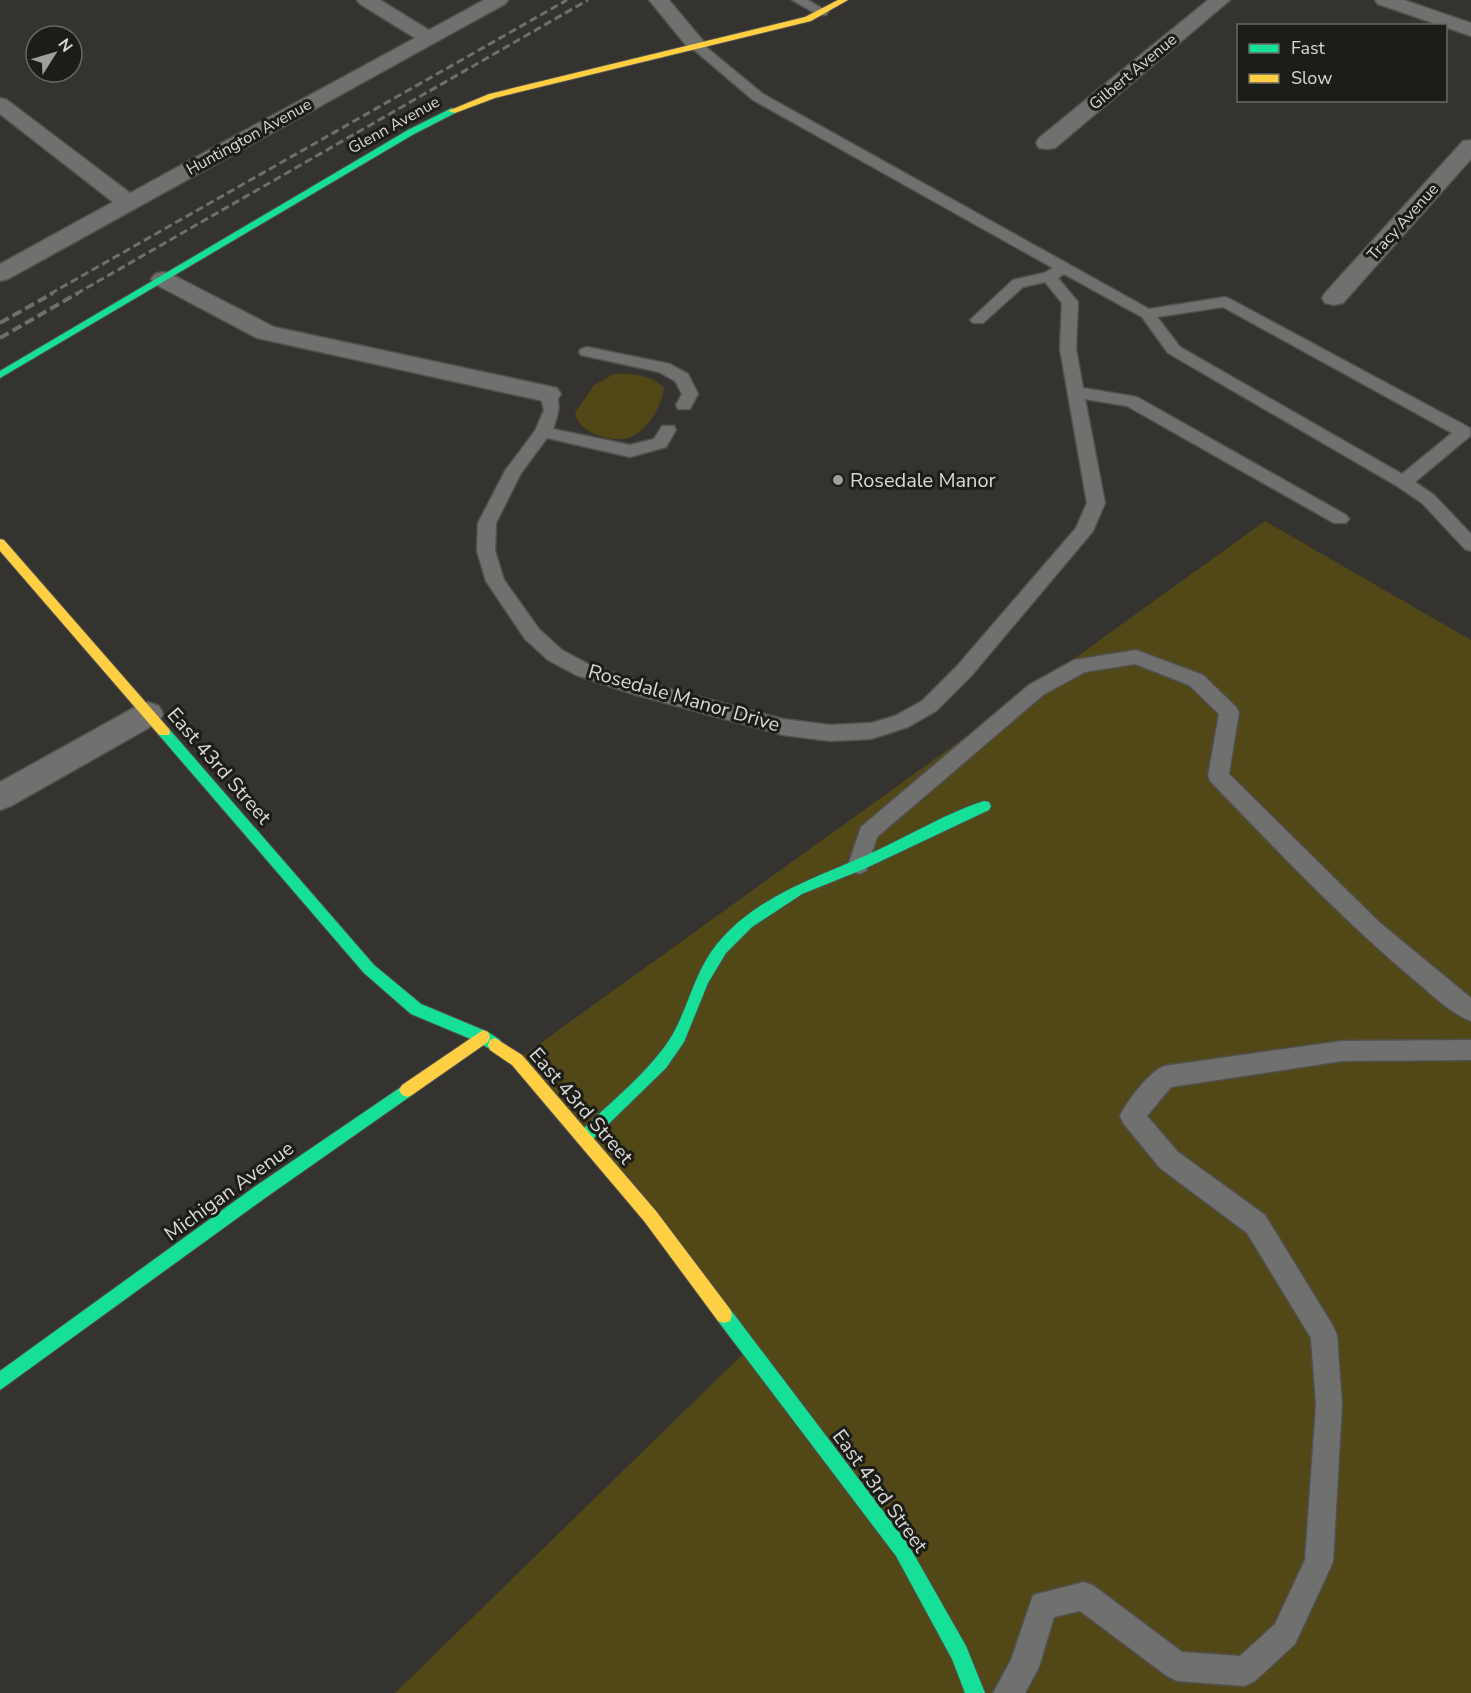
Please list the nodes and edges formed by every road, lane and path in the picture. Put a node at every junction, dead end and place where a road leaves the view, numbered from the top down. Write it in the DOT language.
graph roads {
  1 [pos="367,0"];
  2 [pos="498,0"];
  3 [pos="658,0"];
  4 [pos="798,0"];
  5 [pos="844,0"];
  6 [pos="1220,0"];
  7 [pos="1385,0"];
  8 [pos="822,12"];
  9 [pos="1471,30"];
  10 [pos="429,38"];
  11 [pos="697,46"];
  12 [pos="1,107"];
  13 [pos="1047,143"];
  14 [pos="1471,146"];
  15 [pos="128,203"];
  16 [pos="1056,272"];
  17 [pos="0,274"];
  18 [pos="163,279"];
  19 [pos="1334,298"];
  20 [pos="1148,314"];
  21 [pos="978,320"];
  22 [pos="587,352"];
  23 [pos="0,375"];
  24 [pos="1076,392"];
  25 [pos="548,394"];
  26 [pos="684,405"];
  27 [pos="668,430"];
  28 [pos="543,432"];
  29 [pos="1403,483"];
  30 [pos="1341,519"];
  31 [pos="0,543"];
  32 [pos="1471,545"];
  33 [pos="148,714"];
  34 [pos="0,797"];
  35 [pos="984,806"];
  36 [pos="859,865"];
  37 [pos="1471,1011"];
  38 [pos="483,1037"];
  39 [pos="1471,1050"];
  40 [pos="584,1138"];
  41 [pos="0,1381"];
  42 [pos="975,1693"];
  43 [pos="1008,1693"];
  1 -- 10 [label="street"];
  2 -- 10 [label="street, Huntington Avenue"];
  3 -- 11 [label="street"];
  4 -- 8 [label="lane"];
  5 -- 8 [label="street, Glenn Avenue"];
  6 -- 13 [label="street, Gilbert Avenue"];
  7 -- 9 [label="street"];
  8 -- 11 [label="street, Glenn Avenue"];
  10 -- 15 [label="street, Huntington Avenue"];
  11 -- 16 [label="lane"];
  11 -- 18 [label="street, Glenn Avenue"];
  12 -- 15 [label="street"];
  14 -- 19 [label="street, Tracy Avenue"];
  15 -- 17 [label="street, Huntington Avenue"];
  16 -- 20 [label="lane"];
  16 -- 21 [label="lane"];
  16 -- 24 [label="lane, Rosedale Manor Drive"];
  18 -- 23 [label="street, Glenn Avenue"];
  18 -- 25 [label="street, Rosedale Manor Drive"];
  20 -- 29 [label="lane"];
  20 -- 29 [label="lane"];
  22 -- 26 [label="lane"];
  24 -- 28 [label="lane, Rosedale Manor Drive"];
  24 -- 30 [label="lane"];
  25 -- 28 [label="lane, Rosedale Manor Drive"];
  27 -- 28 [label="lane"];
  29 -- 32 [label="lane"];
  31 -- 33 [label="street, East 43rd Street"];
  33 -- 34 [label="street"];
  33 -- 38 [label="street, East 43rd Street"];
  35 -- 36 [label="street"];
  36 -- 37 [label="lane"];
  36 -- 40 [label="street"];
  38 -- 40 [label="street, East 43rd Street"];
  38 -- 41 [label="street, Michigan Avenue"];
  39 -- 43 [label="lane"];
  40 -- 42 [label="street, East 43rd Street"];
}
